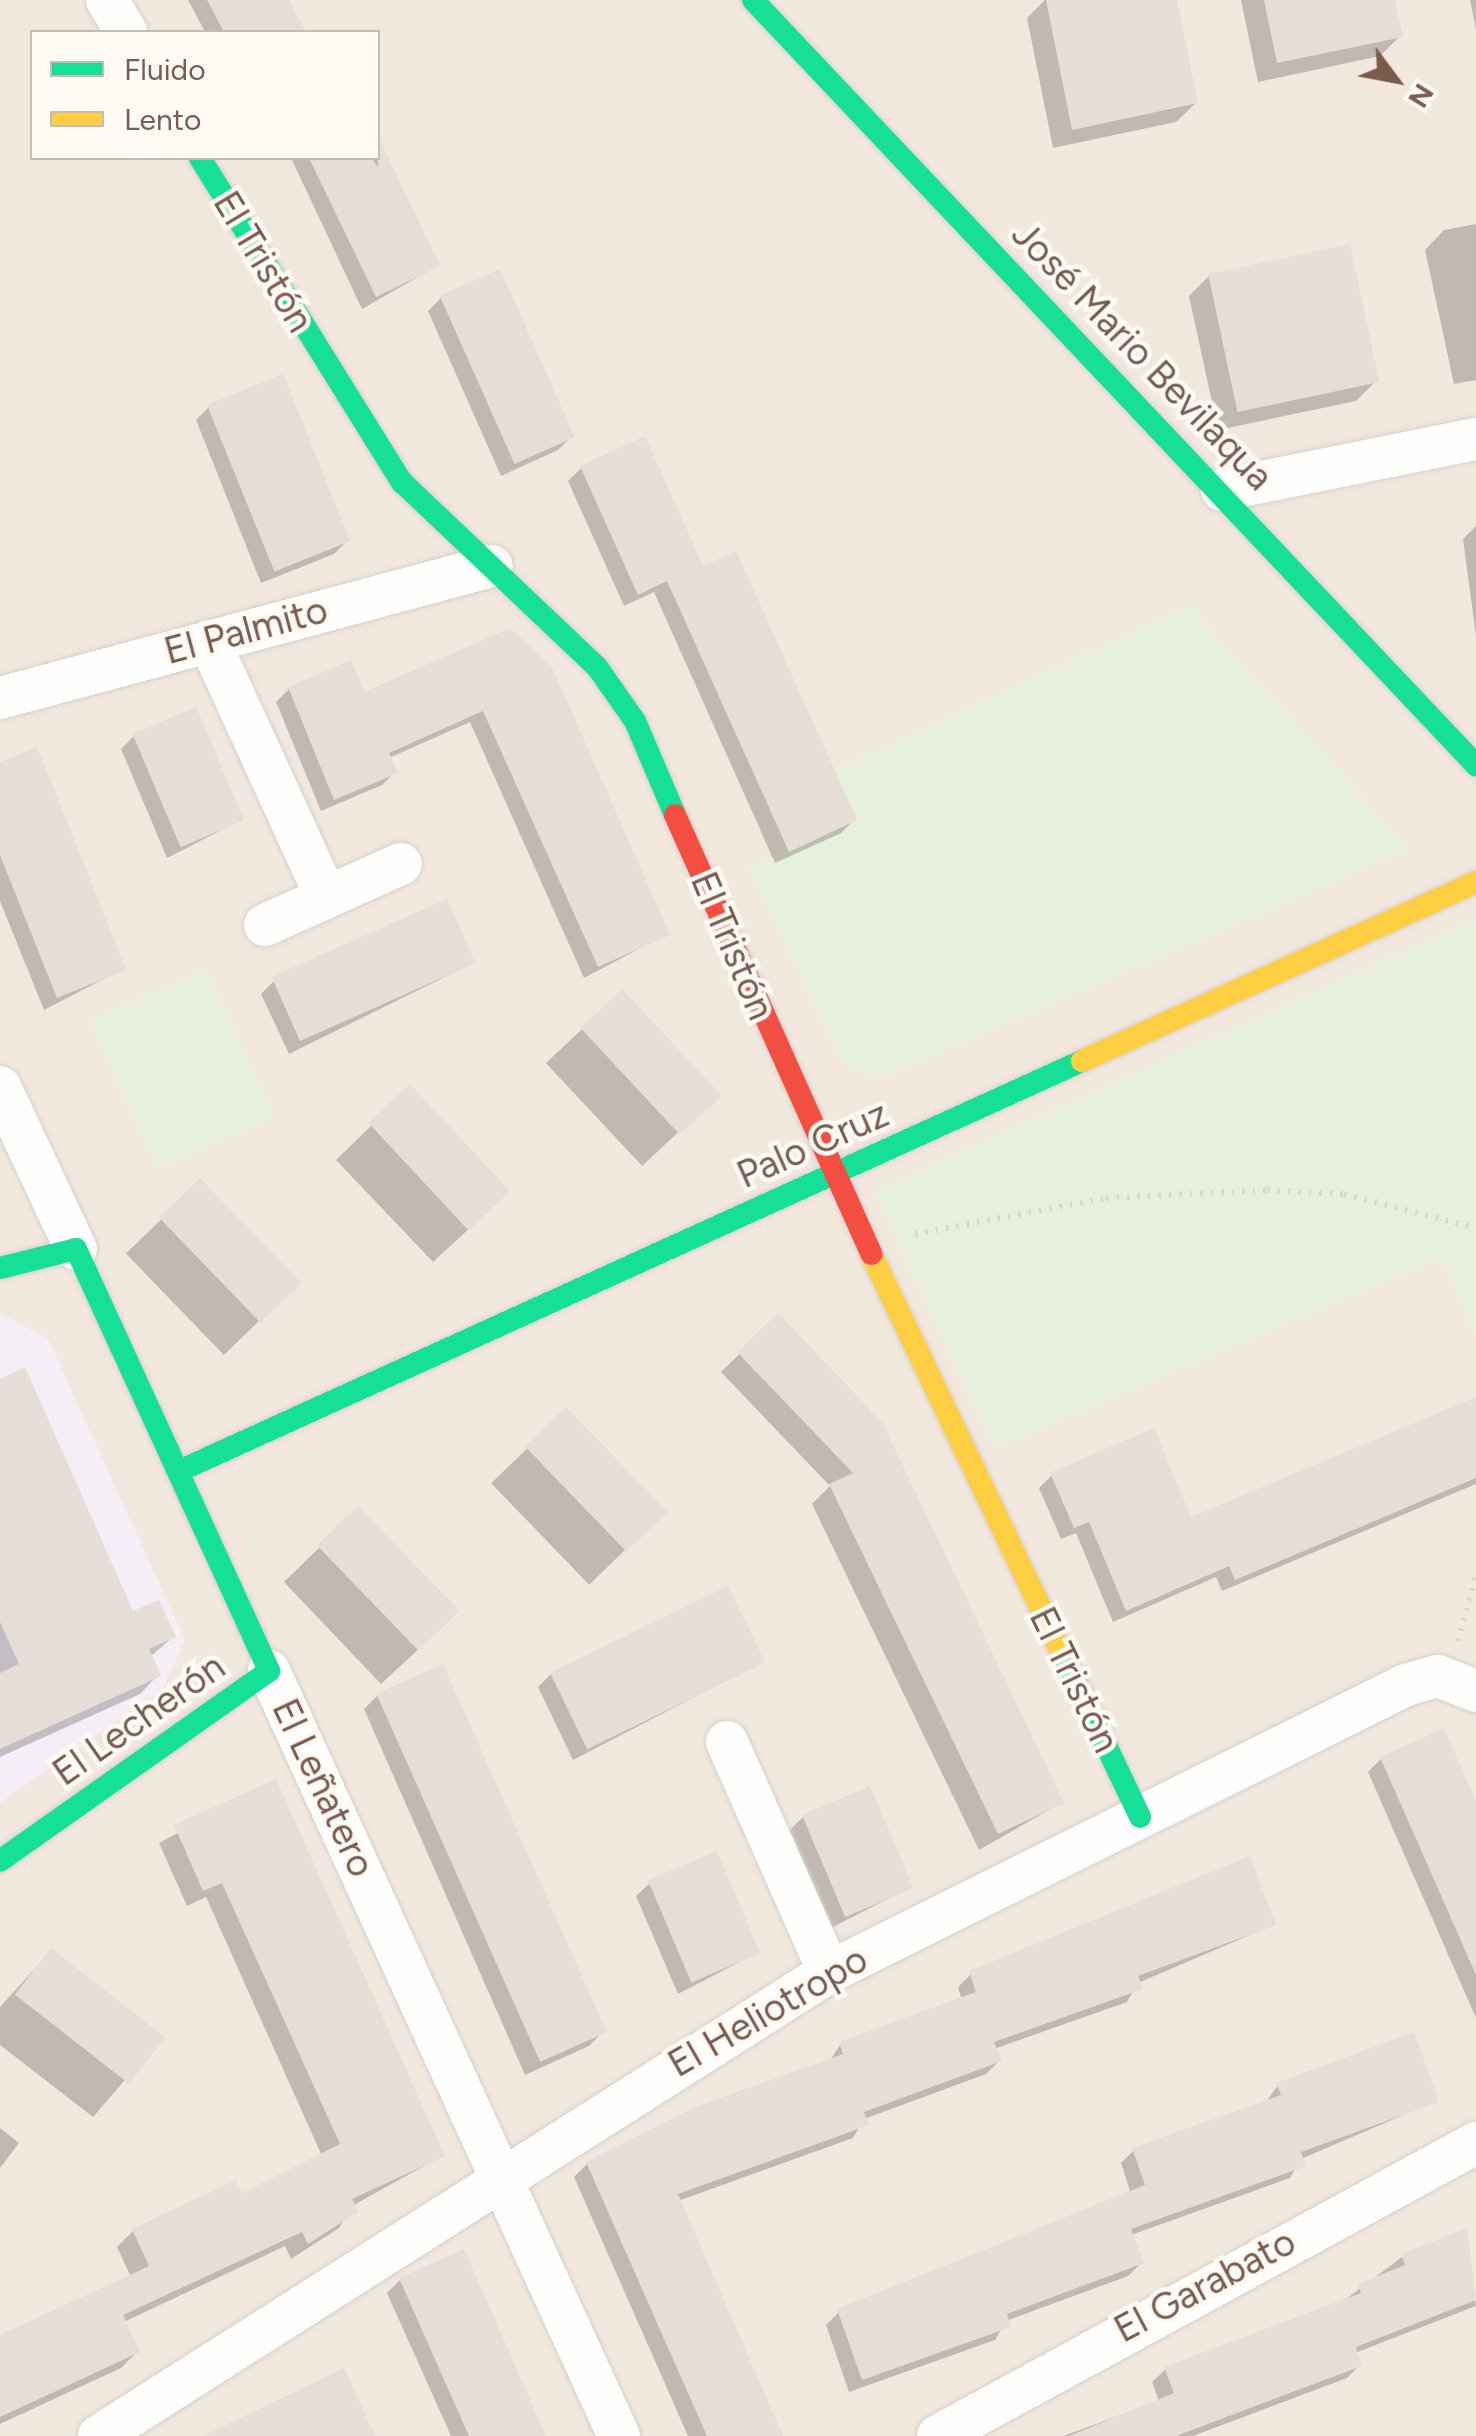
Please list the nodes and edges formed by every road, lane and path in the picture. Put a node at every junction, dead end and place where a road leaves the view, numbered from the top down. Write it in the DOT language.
graph roads {
  1 [pos="107,0"];
  2 [pos="753,0"];
  3 [pos="125,30"];
  4 [pos="201,160"];
  5 [pos="1476,439"];
  6 [pos="1222,490"];
  7 [pos="492,566"];
  8 [pos="209,640"];
  9 [pos="0,698"];
  10 [pos="1476,765"];
  11 [pos="401,864"];
  12 [pos="1476,882"];
  13 [pos="326,897"];
  14 [pos="265,925"];
  15 [pos="0,1087"];
  16 [pos="832,1174"];
  17 [pos="1473,1233"];
  18 [pos="864,1244"];
  19 [pos="76,1249"];
  20 [pos="0,1268"];
  21 [pos="179,1471"];
  22 [pos="1476,1576"];
  23 [pos="269,1671"];
  24 [pos="1471,1687"];
  25 [pos="727,1742"];
  26 [pos="1140,1817"];
  27 [pos="0,1861"];
  28 [pos="830,1972"];
  29 [pos="1476,2143"];
  30 [pos="500,2173"];
  31 [pos="98,2436"];
  32 [pos="619,2436"];
  33 [pos="938,2436"];
  1 -- 3 [label="street"];
  2 -- 6 [label="street, José Mario Bevilaqua"];
  4 -- 7 [label="street, El Tristón"];
  5 -- 6 [label="street"];
  6 -- 10 [label="street, José Mario Bevilaqua"];
  7 -- 8 [label="street, El Palmito"];
  7 -- 16 [label="street, El Tristón"];
  8 -- 9 [label="street, El Palmito"];
  8 -- 13 [label="street"];
  11 -- 13 [label="street"];
  12 -- 16 [label="street, Palo Cruz"];
  13 -- 14 [label="street"];
  15 -- 19 [label="street, El Leñatero"];
  16 -- 18 [label="street, El Tristón"];
  16 -- 21 [label="street, Palo Cruz"];
  17 -- 18 [label="path"];
  18 -- 26 [label="street, El Tristón"];
  19 -- 20 [label="street"];
  19 -- 21 [label="street, El Leñatero"];
  21 -- 23 [label="street, El Leñatero"];
  22 -- 24 [label="path"];
  23 -- 27 [label="street, El Lecherón"];
  23 -- 30 [label="street, El Leñatero"];
  24 -- 26 [label="street, El Heliotropo"];
  25 -- 28 [label="street"];
  26 -- 28 [label="street, El Heliotropo"];
  28 -- 30 [label="street, El Heliotropo"];
  29 -- 33 [label="street, El Garabato"];
  30 -- 31 [label="street, El Heliotropo"];
  30 -- 32 [label="street, El Leñatero"];
}
